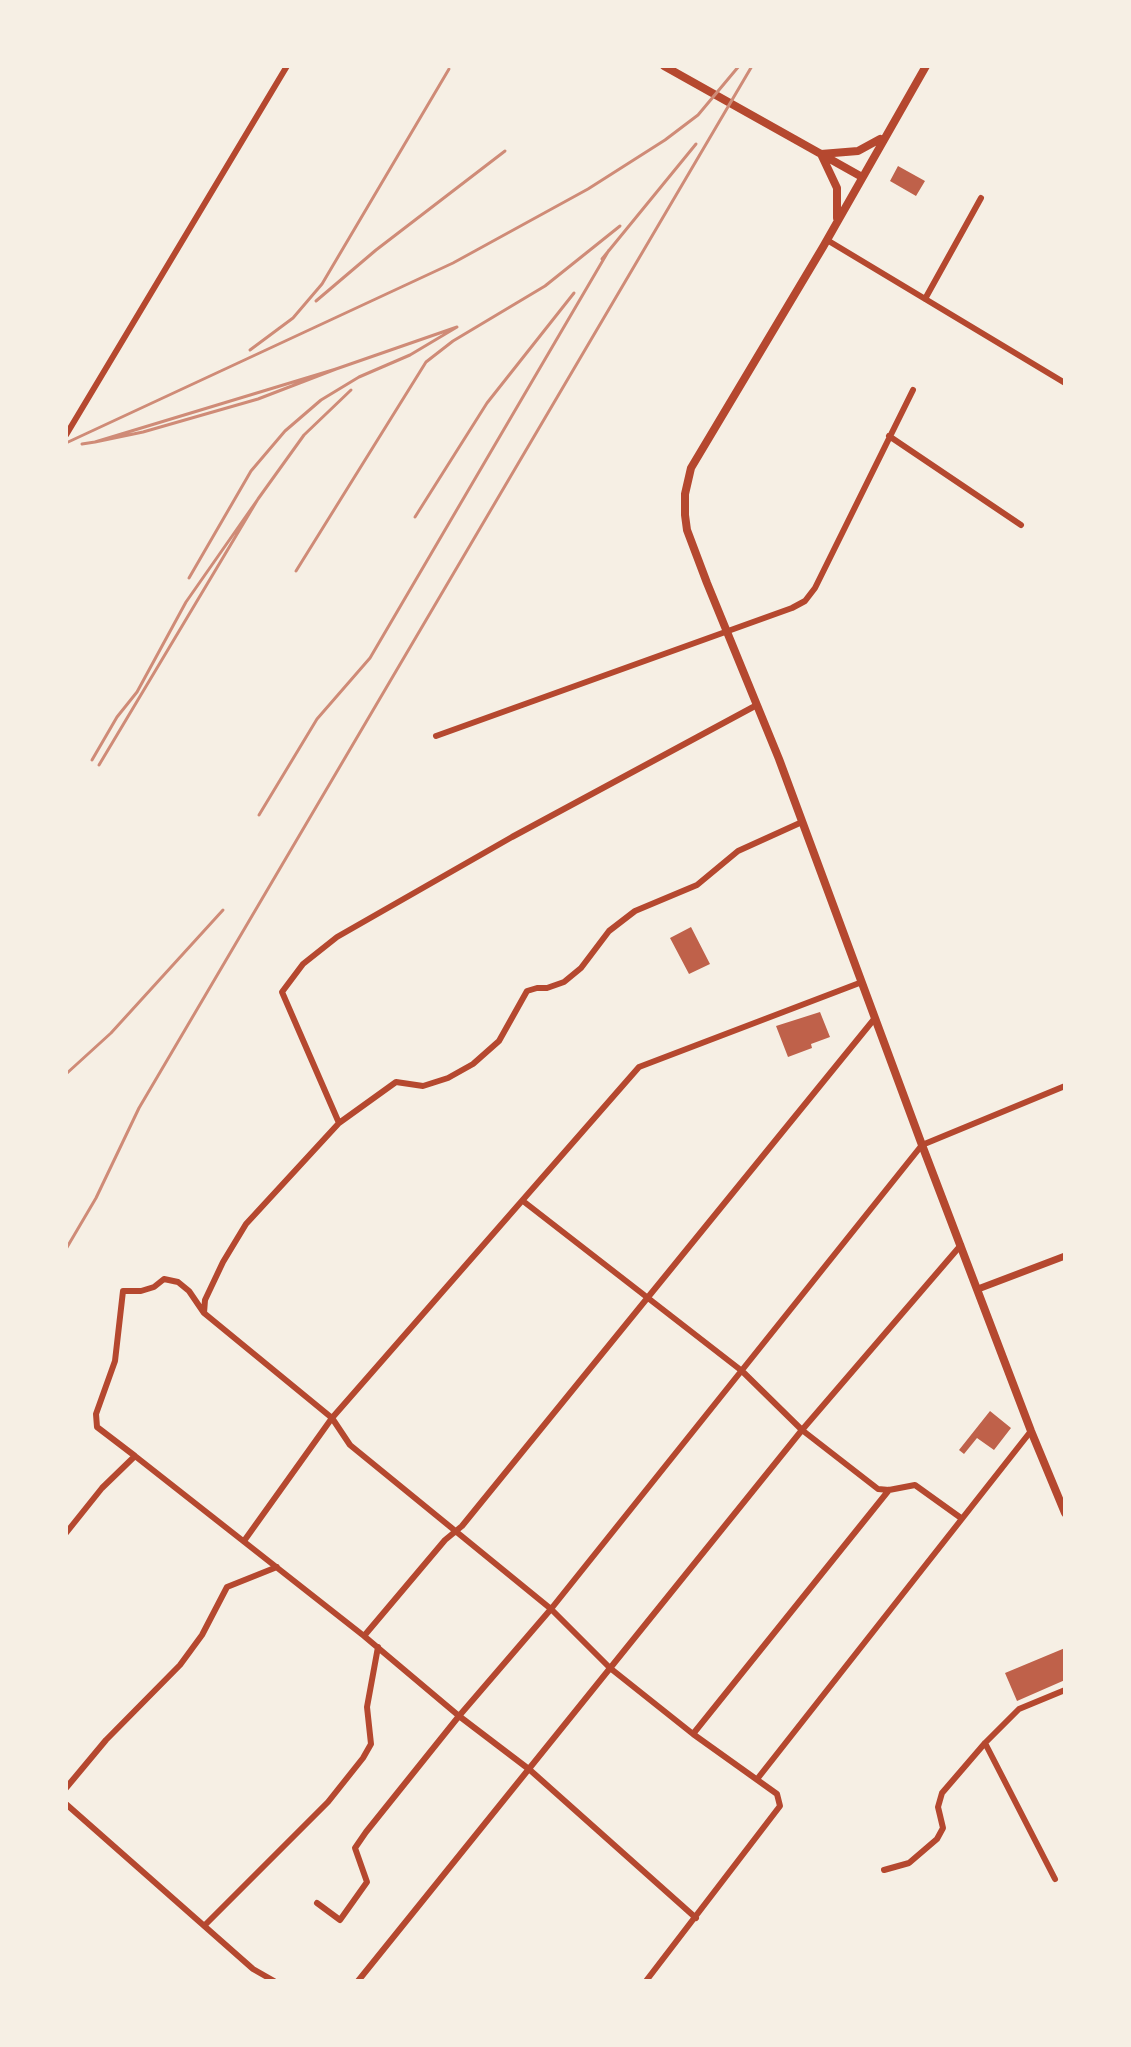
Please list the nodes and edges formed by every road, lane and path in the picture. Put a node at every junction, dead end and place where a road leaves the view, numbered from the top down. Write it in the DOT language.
graph roads {
  1 [pos="287,66"];
  2 [pos="664,66"];
  3 [pos="926,66"];
  4 [pos="884,136"];
  5 [pos="821,154"];
  6 [pos="862,177"];
  7 [pos="981,198"];
  8 [pos="837,221"];
  9 [pos="827,240"];
  10 [pos="925,299"];
  11 [pos="1064,381"];
  12 [pos="913,390"];
  13 [pos="66,435"];
  14 [pos="889,436"];
  15 [pos="1021,525"];
  16 [pos="726,630"];
  17 [pos="755,706"];
  18 [pos="436,736"];
  19 [pos="802,822"];
  20 [pos="862,982"];
  21 [pos="875,1018"];
  22 [pos="1065,1086"];
  23 [pos="339,1123"];
  24 [pos="922,1145"];
  25 [pos="523,1201"];
  26 [pos="961,1245"];
  27 [pos="1065,1256"];
  28 [pos="978,1289"];
  29 [pos="645,1298"];
  30 [pos="204,1313"];
  31 [pos="742,1371"];
  32 [pos="332,1418"];
  33 [pos="802,1430"];
  34 [pos="1031,1431"];
  35 [pos="135,1456"];
  36 [pos="889,1490"];
  37 [pos="1065,1513"];
  38 [pos="961,1518"];
  39 [pos="455,1532"];
  40 [pos="66,1533"];
  41 [pos="244,1541"];
  42 [pos="277,1567"];
  43 [pos="551,1609"];
  44 [pos="364,1636"];
  45 [pos="378,1647"];
  46 [pos="610,1668"];
  47 [pos="1065,1690"];
  48 [pos="459,1716"];
  49 [pos="693,1734"];
  50 [pos="985,1743"];
  51 [pos="530,1770"];
  52 [pos="758,1778"];
  53 [pos="66,1788"];
  54 [pos="66,1804"];
  55 [pos="884,1870"];
  56 [pos="1055,1879"];
  57 [pos="317,1903"];
  58 [pos="696,1918"];
  59 [pos="205,1925"];
  60 [pos="274,1981"];
  61 [pos="358,1981"];
  62 [pos="646,1981"];
  1 -- 13 [label="street"];
  2 -- 5 [label="main road"];
  3 -- 4 [label="main road"];
  4 -- 5 [label="main road"];
  4 -- 6 [label="main road"];
  5 -- 6 [label="main road"];
  5 -- 8 [label="main road"];
  6 -- 8 [label="main road"];
  7 -- 10 [label="street"];
  8 -- 9 [label="main road"];
  9 -- 10 [label="street"];
  9 -- 16 [label="main road"];
  10 -- 11 [label="street"];
  12 -- 14 [label="street"];
  14 -- 15 [label="street"];
  14 -- 16 [label="street"];
  16 -- 17 [label="main road"];
  16 -- 18 [label="street"];
  17 -- 19 [label="main road"];
  17 -- 23 [label="street"];
  19 -- 20 [label="main road"];
  19 -- 23 [label="street"];
  20 -- 21 [label="main road"];
  20 -- 25 [label="street"];
  21 -- 24 [label="main road"];
  21 -- 29 [label="street"];
  22 -- 24 [label="street"];
  23 -- 30 [label="street"];
  24 -- 26 [label="main road"];
  24 -- 31 [label="street"];
  25 -- 29 [label="street"];
  25 -- 32 [label="street"];
  26 -- 28 [label="main road"];
  26 -- 33 [label="street"];
  27 -- 28 [label="street"];
  28 -- 34 [label="main road"];
  29 -- 31 [label="street"];
  29 -- 39 [label="street"];
  30 -- 32 [label="street"];
  30 -- 35 [label="street"];
  31 -- 33 [label="street"];
  31 -- 43 [label="street"];
  32 -- 39 [label="street"];
  32 -- 41 [label="street"];
  33 -- 36 [label="street"];
  33 -- 46 [label="street"];
  34 -- 37 [label="main road"];
  34 -- 38 [label="street"];
  35 -- 40 [label="street"];
  35 -- 41 [label="street"];
  36 -- 38 [label="street"];
  36 -- 49 [label="street"];
  38 -- 52 [label="street"];
  39 -- 43 [label="street"];
  39 -- 44 [label="street"];
  41 -- 42 [label="street"];
  42 -- 44 [label="street"];
  42 -- 53 [label="street"];
  43 -- 46 [label="street"];
  43 -- 48 [label="street"];
  44 -- 45 [label="street"];
  45 -- 48 [label="street"];
  45 -- 59 [label="street"];
  46 -- 49 [label="street"];
  46 -- 51 [label="street"];
  47 -- 50 [label="street"];
  48 -- 51 [label="street"];
  48 -- 57 [label="street"];
  49 -- 52 [label="street"];
  50 -- 55 [label="street"];
  50 -- 56 [label="street"];
  51 -- 58 [label="street"];
  51 -- 61 [label="street"];
  52 -- 58 [label="street"];
  54 -- 59 [label="street"];
  58 -- 62 [label="street"];
  59 -- 60 [label="street"];
}
